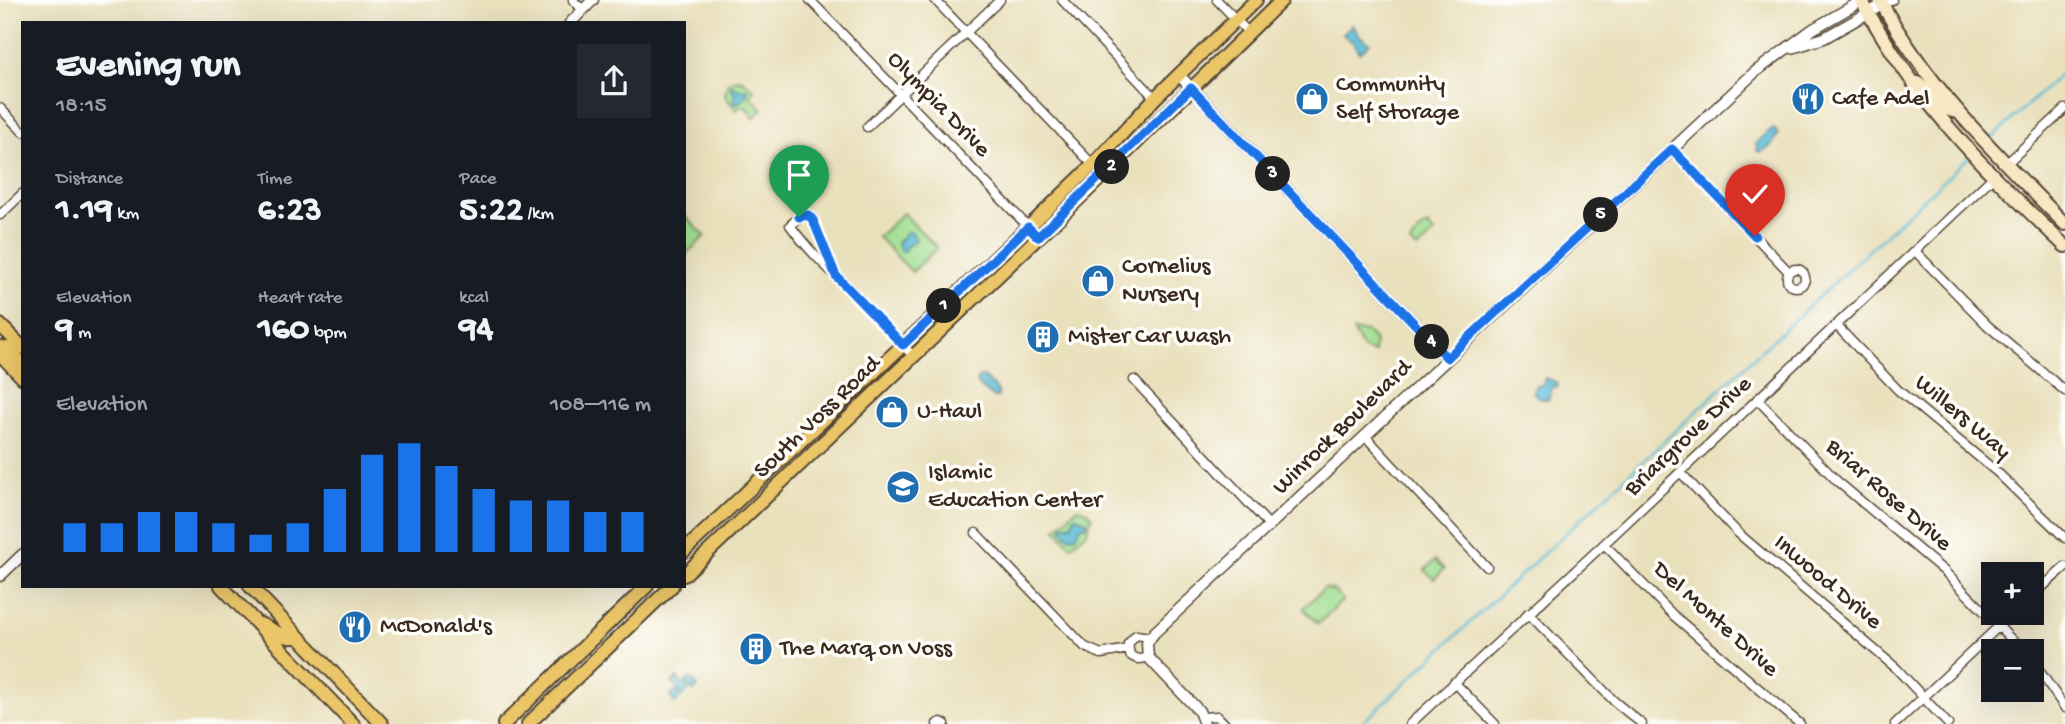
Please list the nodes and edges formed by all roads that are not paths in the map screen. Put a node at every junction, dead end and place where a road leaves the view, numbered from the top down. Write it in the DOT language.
graph roads {
  1 [pos="573,0"];
  2 [pos="593,0"];
  3 [pos="810,0"];
  4 [pos="935,0"];
  5 [pos="1000,0"];
  6 [pos="1062,0"];
  7 [pos="1217,0"];
  8 [pos="1256,0"];
  9 [pos="1862,0"];
  10 [pos="1280,1"];
  11 [pos="1884,2"];
  12 [pos="583,10"];
  13 [pos="1868,13"];
  14 [pos="1236,20"];
  15 [pos="572,21"];
  16 [pos="966,33"];
  17 [pos="1249,33"];
  18 [pos="1782,52"];
  19 [pos="1179,75"];
  20 [pos="1909,77"];
  21 [pos="1191,88"];
  22 [pos="901,95"];
  23 [pos="1155,98"];
  24 [pos="0,108"];
  25 [pos="2065,109"];
  26 [pos="1958,111"];
  27 [pos="867,127"];
  28 [pos="21,130"];
  29 [pos="1672,149"];
  30 [pos="2003,160"];
  31 [pos="1093,165"];
  32 [pos="1102,176"];
  33 [pos="1994,176"];
  34 [pos="21,195"];
  35 [pos="0,215"];
  36 [pos="2065,224"];
  37 [pos="1028,227"];
  38 [pos="1038,237"];
  39 [pos="2065,246"];
  40 [pos="1915,251"];
  41 [pos="1789,272"];
  42 [pos="836,276"];
  43 [pos="0,325"];
  44 [pos="1836,325"];
  45 [pos="903,345"];
  46 [pos="21,346"];
  47 [pos="0,347"];
  48 [pos="0,354"];
  49 [pos="913,356"];
  50 [pos="1447,358"];
  51 [pos="21,362"];
  52 [pos="21,376"];
  53 [pos="1134,380"];
  54 [pos="2065,391"];
  55 [pos="1757,399"];
  56 [pos="828,416"];
  57 [pos="839,427"];
  58 [pos="1366,437"];
  59 [pos="1680,472"];
  60 [pos="757,481"];
  61 [pos="770,493"];
  62 [pos="1270,526"];
  63 [pos="976,533"];
  64 [pos="2065,538"];
  65 [pos="1604,544"];
  66 [pos="686,549"];
  67 [pos="686,551"];
  68 [pos="21,556"];
  69 [pos="697,562"];
  70 [pos="1488,567"];
  71 [pos="2065,567"];
  72 [pos="686,573"];
  73 [pos="0,576"];
  74 [pos="2044,585"];
  75 [pos="223,588"];
  76 [pos="252,588"];
  77 [pos="646,588"];
  78 [pos="670,588"];
  79 [pos="1981,607"];
  80 [pos="1528,613"];
  81 [pos="256,623"];
  82 [pos="609,623"];
  83 [pos="2000,625"];
  84 [pos="621,635"];
  85 [pos="298,636"];
  86 [pos="1150,637"];
  87 [pos="2012,639"];
  88 [pos="278,646"];
  89 [pos="1128,649"];
  90 [pos="318,657"];
  91 [pos="1147,657"];
  92 [pos="2044,677"];
  93 [pos="1454,682"];
  94 [pos="534,697"];
  95 [pos="1923,697"];
  96 [pos="2065,708"];
  97 [pos="544,709"];
  98 [pos="1203,720"];
  99 [pos="353,724"];
  100 [pos="382,724"];
  101 [pos="504,724"];
  102 [pos="528,724"];
  103 [pos="937,724"];
  104 [pos="945,724"];
  105 [pos="1225,724"];
  106 [pos="1410,724"];
  107 [pos="1494,724"];
  108 [pos="1642,724"];
  109 [pos="1800,724"];
  110 [pos="1895,724"];
  111 [pos="1948,724"];
  1 -- 12 [label="street"];
  2 -- 12 [label="street"];
  3 -- 22 [label="street, Olympia Drive"];
  4 -- 16 [label="street"];
  5 -- 16 [label="street"];
  6 -- 23 [label="street"];
  7 -- 14 [label="street"];
  8 -- 14 [label="main road, South Voss Road"];
  9 -- 13 [label="main road"];
  9 -- 18 [label="street, Winrock Boulevard"];
  10 -- 17 [label="main road, South Voss Road"];
  11 -- 13 [label="street, Winrock Boulevard"];
  11 -- 26 [label="main road"];
  12 -- 15 [label="street"];
  13 -- 18 [label="street, Winrock Boulevard"];
  13 -- 20 [label="main road"];
  14 -- 17 [label="street"];
  14 -- 19 [label="main road, South Voss Road"];
  16 -- 22 [label="street"];
  16 -- 31 [label="street"];
  17 -- 21 [label="main road, South Voss Road"];
  18 -- 29 [label="street, Winrock Boulevard"];
  19 -- 21 [label="street"];
  19 -- 23 [label="main road, South Voss Road"];
  20 -- 26 [label="main road"];
  20 -- 33 [label="main road"];
  21 -- 32 [label="main road, South Voss Road"];
  21 -- 50 [label="street"];
  22 -- 27 [label="street"];
  22 -- 37 [label="street, Olympia Drive"];
  23 -- 31 [label="main road, South Voss Road"];
  24 -- 28 [label="street"];
  25 -- 30 [label="street"];
  26 -- 30 [label="main road"];
  29 -- 41 [label="street"];
  29 -- 50 [label="street, Winrock Boulevard"];
  30 -- 36 [label="main road"];
  31 -- 32 [label="street"];
  31 -- 37 [label="main road, South Voss Road"];
  32 -- 38 [label="main road, South Voss Road"];
  33 -- 39 [label="main road"];
  33 -- 40 [label="street, Briargrove Drive"];
  34 -- 35 [label="street"];
  37 -- 38 [label="street, Olympia Drive"];
  37 -- 45 [label="main road, South Voss Road"];
  38 -- 49 [label="main road, South Voss Road"];
  40 -- 44 [label="street, Briargrove Drive"];
  40 -- 54 [label="street"];
  42 -- 42 [label="street"];
  42 -- 45 [label="street"];
  43 -- 46 [label="main road"];
  44 -- 55 [label="street, Briargrove Drive"];
  44 -- 64 [label="street, Willers Way"];
  45 -- 49 [label="street"];
  45 -- 56 [label="main road, South Voss Road"];
  47 -- 51 [label="main road"];
  48 -- 52 [label="main road"];
  49 -- 57 [label="main road, South Voss Road"];
  50 -- 58 [label="street, Winrock Boulevard"];
  53 -- 62 [label="street"];
  55 -- 59 [label="street, Briargrove Drive"];
  55 -- 79 [label="street, Briar Rose Drive"];
  56 -- 57 [label="main road"];
  56 -- 60 [label="main road, South Voss Road"];
  57 -- 61 [label="main road, South Voss Road"];
  58 -- 62 [label="street, Winrock Boulevard"];
  58 -- 70 [label="street"];
  59 -- 65 [label="street, Briargrove Drive"];
  59 -- 95 [label="street, Inwood Drive"];
  60 -- 61 [label="main road"];
  60 -- 66 [label="main road, South Voss Road"];
  61 -- 69 [label="main road, South Voss Road"];
  62 -- 86 [label="street, Winrock Boulevard"];
  63 -- 89 [label="street"];
  65 -- 80 [label="street, Briargrove Drive"];
  65 -- 109 [label="street, Del Monte Drive"];
  67 -- 69 [label="main road"];
  68 -- 73 [label="street"];
  69 -- 72 [label="main road, South Voss Road"];
  71 -- 74 [label="street"];
  75 -- 81 [label="main road"];
  76 -- 85 [label="main road"];
  77 -- 82 [label="main road"];
  78 -- 84 [label="main road"];
  80 -- 93 [label="street, Briargrove Drive"];
  80 -- 108 [label="street"];
  81 -- 85 [label="main road"];
  81 -- 88 [label="main road"];
  82 -- 84 [label="main road"];
  82 -- 94 [label="main road"];
  83 -- 87 [label="street, Briar Rose Drive"];
  83 -- 95 [label="street"];
  84 -- 97 [label="main road"];
  85 -- 90 [label="main road"];
  86 -- 89 [label="street, Winrock Boulevard"];
  86 -- 91 [label="street"];
  88 -- 90 [label="main road"];
  88 -- 99 [label="main road"];
  89 -- 91 [label="street"];
  90 -- 100 [label="main road"];
  91 -- 98 [label="street"];
  92 -- 96 [label="street"];
  93 -- 106 [label="street, Briargrove Drive"];
  93 -- 107 [label="street"];
  94 -- 97 [label="main road"];
  94 -- 101 [label="main road"];
  95 -- 110 [label="street"];
  95 -- 111 [label="street, Inwood Drive"];
  97 -- 102 [label="main road"];
  98 -- 105 [label="street"];
  103 -- 104 [label="street"];
}
